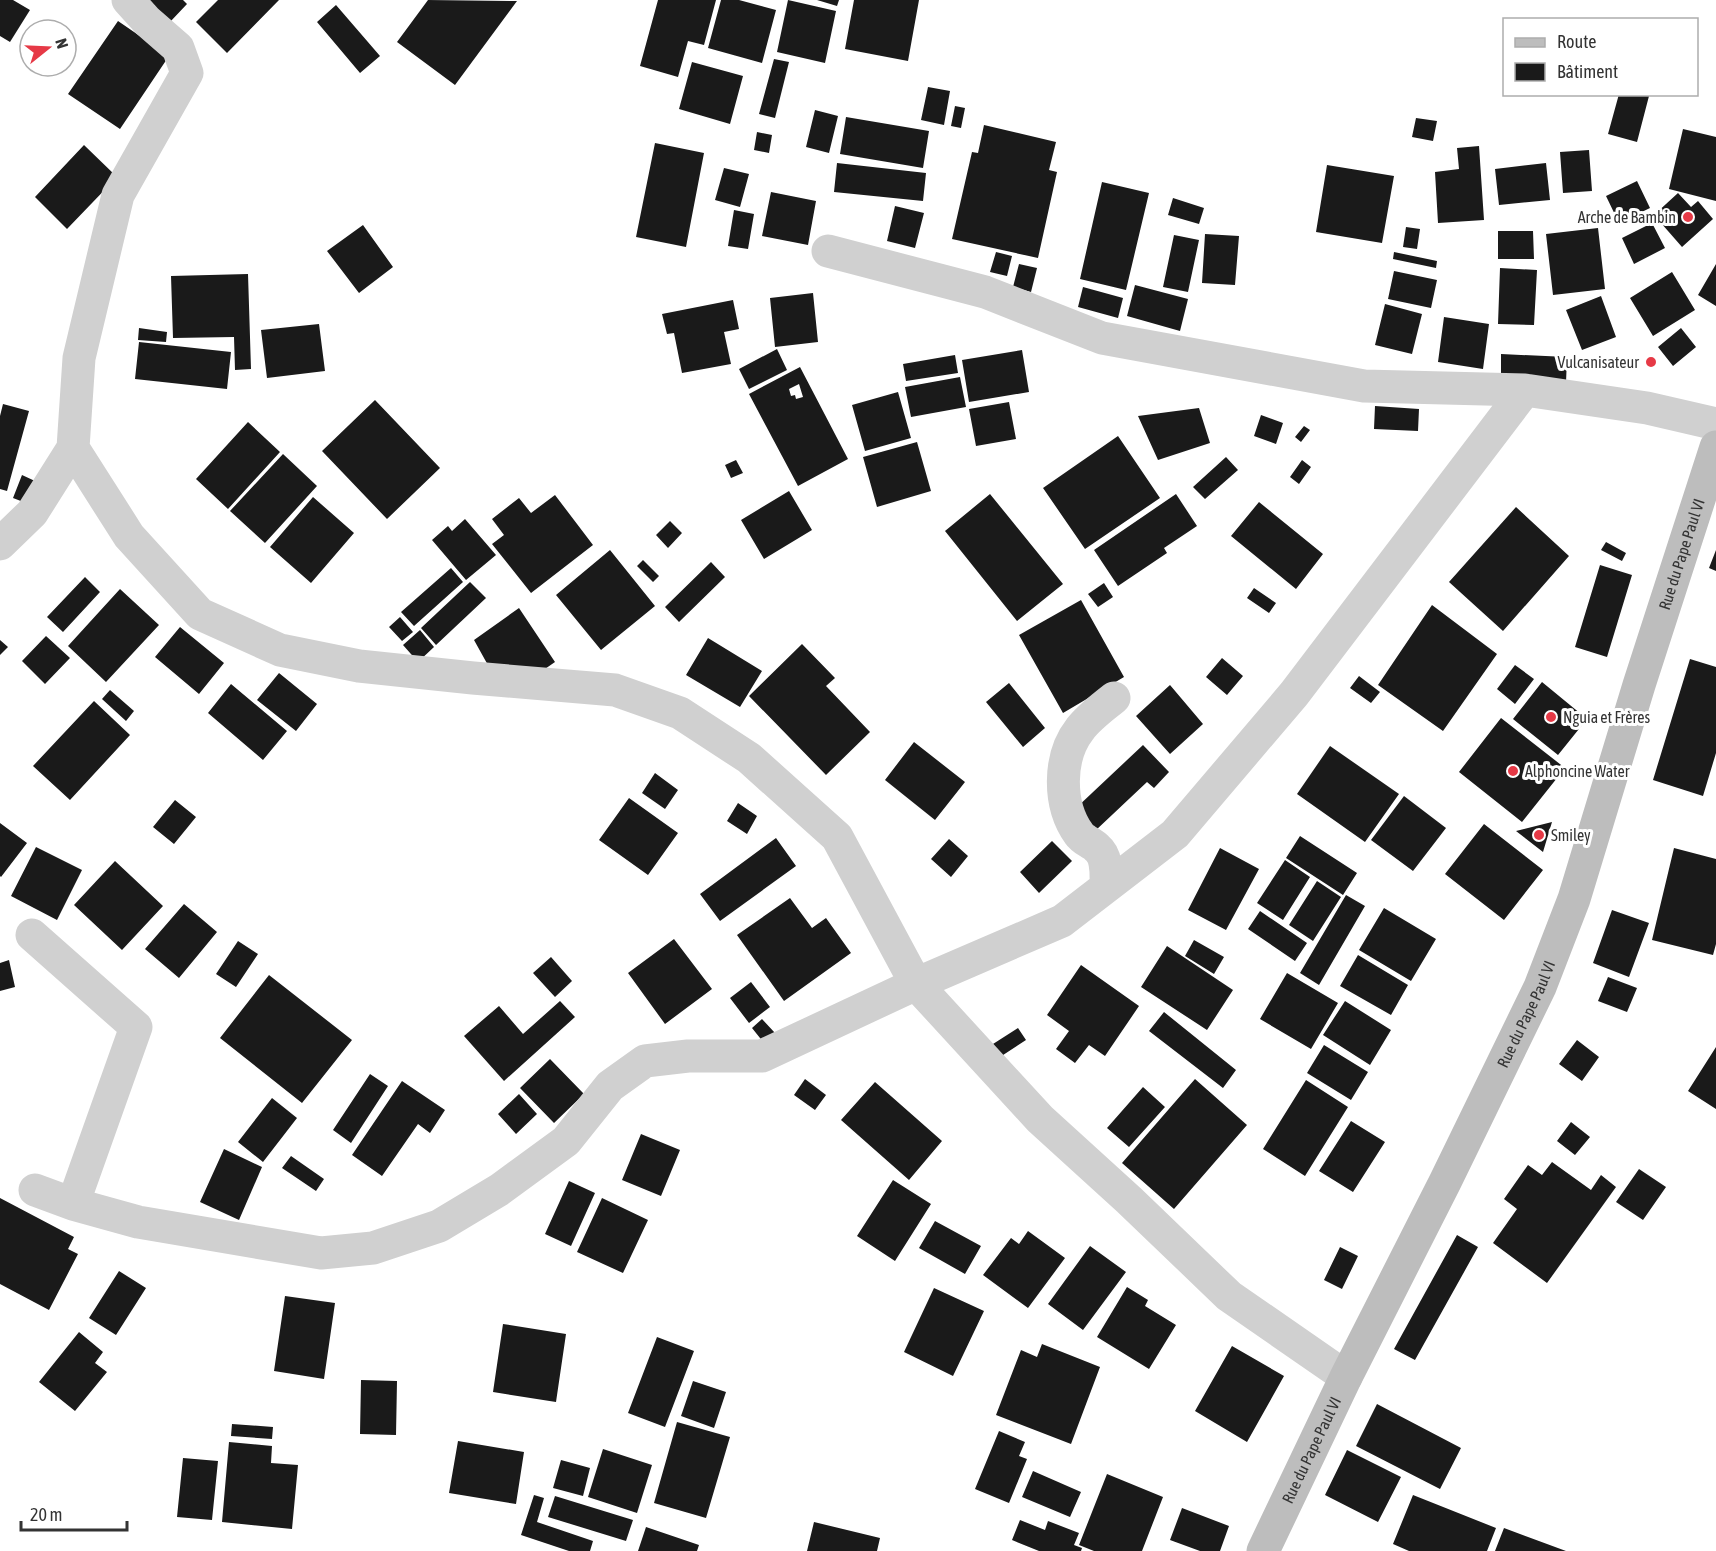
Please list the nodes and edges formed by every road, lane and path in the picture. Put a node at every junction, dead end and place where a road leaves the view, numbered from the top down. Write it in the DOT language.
graph roads {
  1 [pos="128,0"];
  2 [pos="828,250"];
  3 [pos="1525,390"];
  4 [pos="1716,424"];
  5 [pos="1716,447"];
  6 [pos="73,448"];
  7 [pos="0,544"];
  8 [pos="1114,698"];
  9 [pos="1106,887"];
  10 [pos="32,935"];
  11 [pos="916,984"];
  12 [pos="35,1190"];
  13 [pos="73,1204"];
  14 [pos="1346,1377"];
  15 [pos="1263,1551"];
  1 -- 6 [label="street"];
  2 -- 3 [label="street"];
  3 -- 4 [label="street"];
  3 -- 9 [label="street"];
  5 -- 14 [label="street, Rue du Pape Paul VI"];
  6 -- 7 [label="street"];
  6 -- 11 [label="street"];
  8 -- 9 [label="street"];
  9 -- 11 [label="street"];
  10 -- 13 [label="street"];
  11 -- 13 [label="street"];
  11 -- 14 [label="street"];
  12 -- 13 [label="street"];
  14 -- 15 [label="street, Rue du Pape Paul VI"];
}
